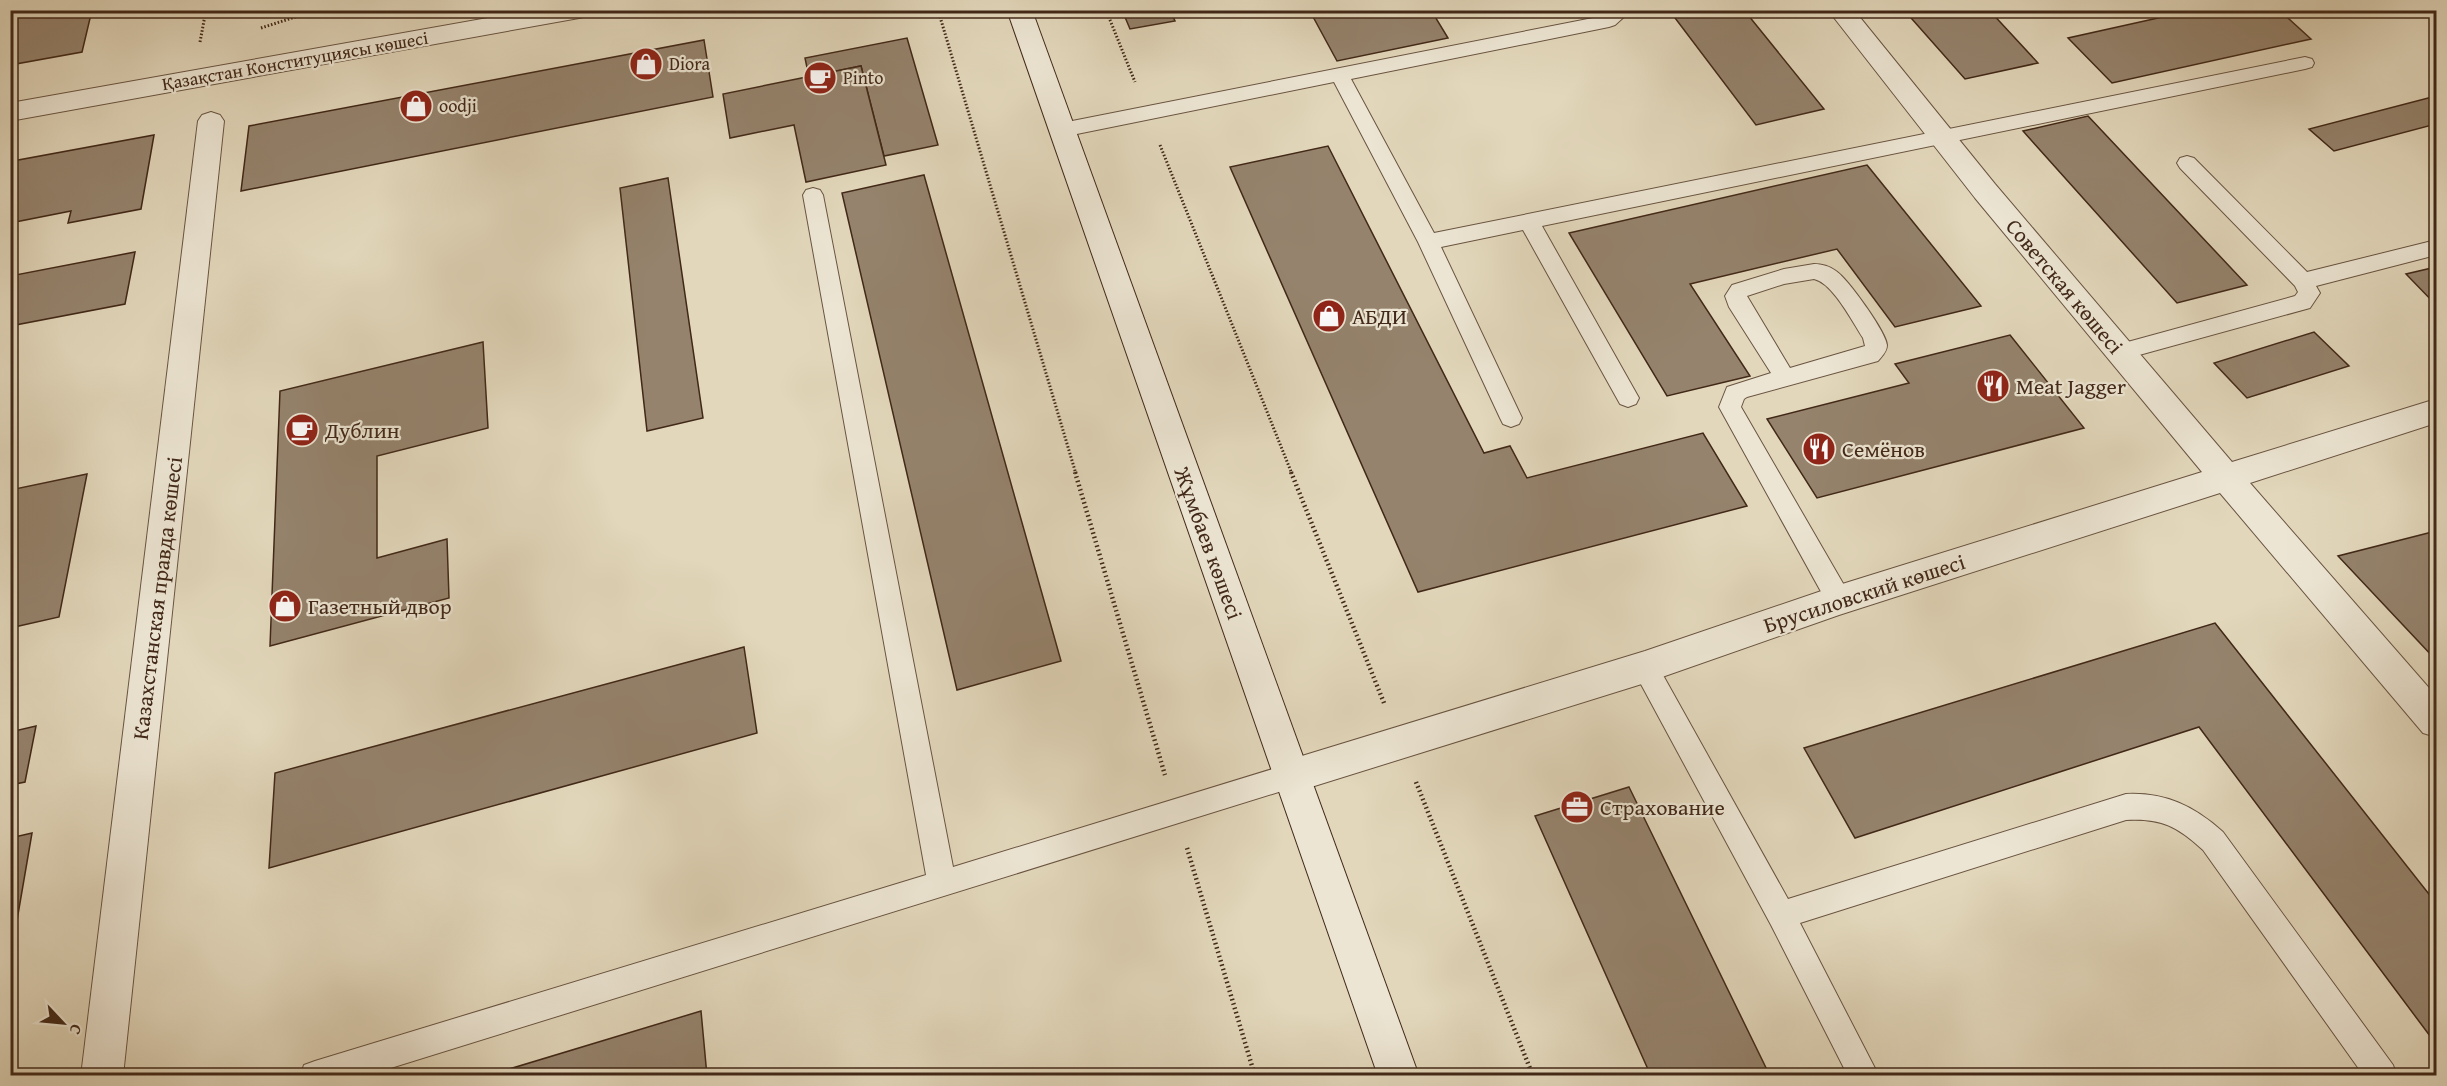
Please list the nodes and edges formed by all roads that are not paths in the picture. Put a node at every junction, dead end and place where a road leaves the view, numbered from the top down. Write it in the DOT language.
graph roads {
  1 [pos="579,10"];
  2 [pos="1019,10"];
  3 [pos="1616,10"];
  4 [pos="1840,10"];
  5 [pos="2305,63"];
  6 [pos="1340,75"];
  7 [pos="10,112"];
  8 [pos="211,121"];
  9 [pos="1062,130"];
  10 [pos="1939,137"];
  11 [pos="2187,162"];
  12 [pos="813,195"];
  13 [pos="1528,220"];
  14 [pos="1428,242"];
  15 [pos="2436,248"];
  16 [pos="2303,282"];
  17 [pos="2121,352"];
  18 [pos="1785,378"];
  19 [pos="1629,398"];
  20 [pos="2436,411"];
  21 [pos="1511,418"];
  22 [pos="2226,477"];
  23 [pos="1839,600"];
  24 [pos="1646,667"];
  25 [pos="2436,721"];
  26 [pos="1292,776"];
  27 [pos="942,884"];
  28 [pos="1780,915"];
  29 [pos="102,1076"];
  30 [pos="315,1076"];
  31 [pos="1399,1076"];
  32 [pos="1864,1076"];
  33 [pos="2382,1076"];
  1 -- 7 [label="street, Қазақстан Конституциясы көшесі"];
  2 -- 9 [label="street, Жұмбаев көшесі"];
  3 -- 6 [label="lane"];
  4 -- 10 [label="street, Советская көшесі"];
  5 -- 10 [label="lane"];
  6 -- 9 [label="lane"];
  6 -- 14 [label="lane"];
  8 -- 29 [label="street, Казахстанская правда көшесі"];
  9 -- 26 [label="street, Жұмбаев көшесі"];
  10 -- 13 [label="lane"];
  10 -- 17 [label="street, Советская көшесі"];
  11 -- 16 [label="lane"];
  12 -- 27 [label="lane"];
  13 -- 14 [label="lane"];
  13 -- 19 [label="lane"];
  14 -- 21 [label="lane"];
  15 -- 16 [label="lane"];
  16 -- 17 [label="lane"];
  17 -- 22 [label="street, Советская көшесі"];
  18 -- 18 [label="lane"];
  18 -- 23 [label="lane"];
  20 -- 22 [label="street, Брусиловский көшесі"];
  22 -- 23 [label="street, Брусиловский көшесі"];
  22 -- 25 [label="street, Советская көшесі"];
  23 -- 24 [label="street, Брусиловский көшесі"];
  24 -- 26 [label="street, Брусиловский көшесі"];
  24 -- 28 [label="lane"];
  26 -- 27 [label="lane"];
  26 -- 31 [label="street, Жұмбаев көшесі"];
  27 -- 30 [label="lane"];
  28 -- 32 [label="lane"];
  28 -- 33 [label="lane"];
}
